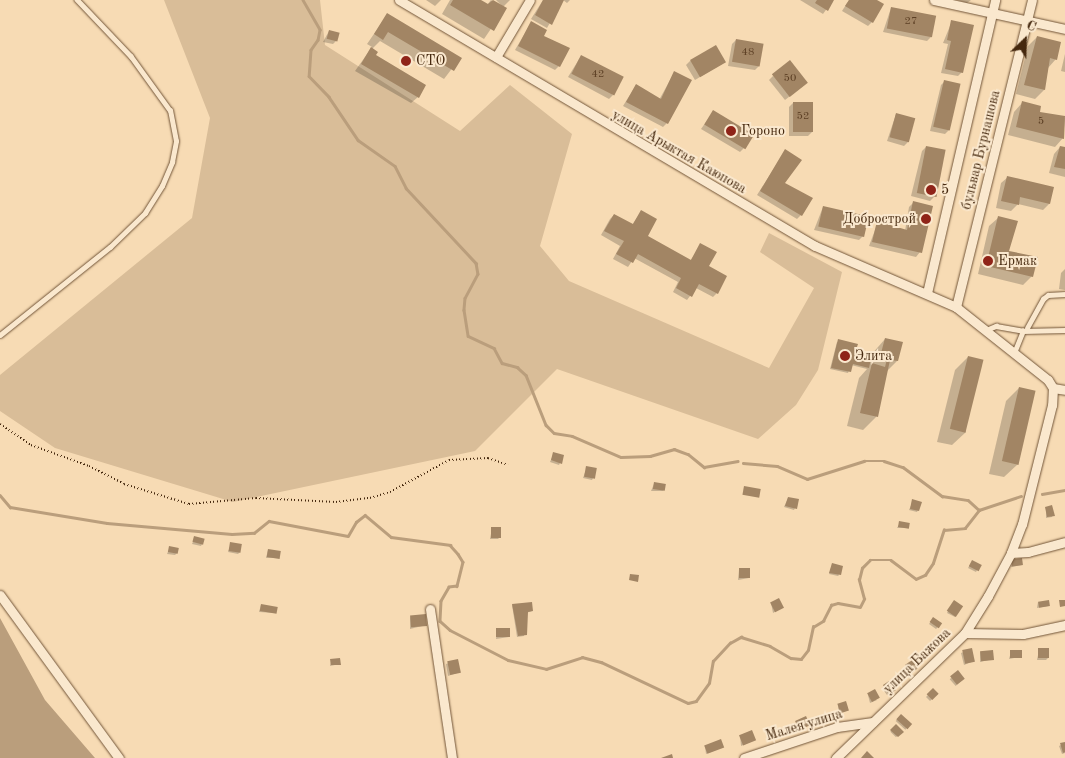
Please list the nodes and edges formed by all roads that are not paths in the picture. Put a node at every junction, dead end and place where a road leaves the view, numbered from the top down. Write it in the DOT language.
graph roads {
  1 [pos="77,0"];
  2 [pos="398,0"];
  3 [pos="530,0"];
  4 [pos="934,0"];
  5 [pos="996,0"];
  6 [pos="1032,0"];
  7 [pos="993,13"];
  8 [pos="1027,20"];
  9 [pos="1065,29"];
  10 [pos="496,57"];
  11 [pos="927,293"];
  12 [pos="1065,294"];
  13 [pos="956,307"];
  14 [pos="1025,329"];
  15 [pos="985,330"];
  16 [pos="1065,330"];
  17 [pos="0,335"];
  18 [pos="1014,353"];
  19 [pos="1053,388"];
  20 [pos="1065,390"];
  21 [pos="1065,542"];
  22 [pos="1011,552"];
  23 [pos="0,595"];
  24 [pos="430,609"];
  25 [pos="1065,625"];
  26 [pos="965,633"];
  27 [pos="874,722"];
  28 [pos="841,756"];
  29 [pos="119,758"];
  30 [pos="452,758"];
  31 [pos="744,758"];
  1 -- 17 [label="lane"];
  2 -- 10 [label="street, улица Арыктая Каюпова"];
  3 -- 10 [label="street"];
  4 -- 7 [label="street"];
  5 -- 7 [label="street, бульвар Бурнашова"];
  6 -- 8 [label="street, бульвар Бурнашова"];
  7 -- 8 [label="street"];
  7 -- 11 [label="street, бульвар Бурнашова"];
  8 -- 9 [label="street"];
  8 -- 13 [label="street, бульвар Бурнашова"];
  10 -- 11 [label="street, улица Арыктая Каюпова"];
  11 -- 13 [label="street, улица Арыктая Каюпова"];
  12 -- 14 [label="lane"];
  13 -- 15 [label="street, улица Арыктая Каюпова"];
  14 -- 15 [label="lane"];
  14 -- 16 [label="lane"];
  14 -- 18 [label="lane"];
  15 -- 18 [label="street, улица Арыктая Каюпова"];
  18 -- 19 [label="street, улица Арыктая Каюпова"];
  19 -- 20 [label="street"];
  19 -- 22 [label="street"];
  21 -- 22 [label="street"];
  22 -- 26 [label="street"];
  23 -- 29 [label="street"];
  24 -- 30 [label="street"];
  25 -- 26 [label="street, улица Бажова"];
  26 -- 27 [label="street, улица Бажова"];
  27 -- 28 [label="street, улица Бажова"];
  27 -- 31 [label="street, Малея улица"];
}
